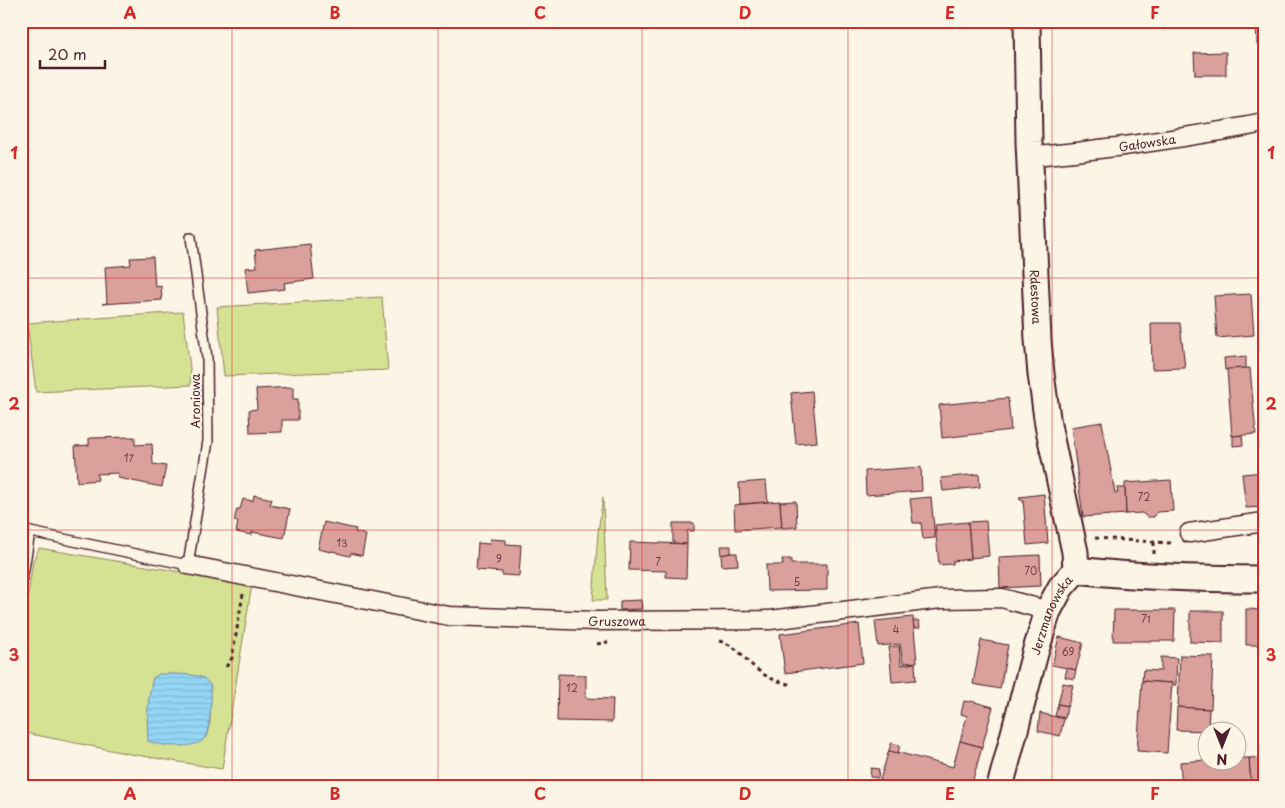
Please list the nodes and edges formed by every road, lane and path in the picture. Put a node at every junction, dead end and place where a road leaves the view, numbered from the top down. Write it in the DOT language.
graph roads {
  1 [pos="1027,21"];
  2 [pos="1264,123"];
  3 [pos="1030,156"];
  4 [pos="191,237"];
  5 [pos="1264,522"];
  6 [pos="25,531"];
  7 [pos="1189,533"];
  8 [pos="1090,538"];
  9 [pos="188,565"];
  10 [pos="1076,570"];
  11 [pos="246,576"];
  12 [pos="1264,579"];
  13 [pos="21,588"];
  14 [pos="1048,611"];
  15 [pos="615,641"];
  16 [pos="718,641"];
  17 [pos="597,644"];
  18 [pos="226,667"];
  19 [pos="792,685"];
  20 [pos="1000,787"];
  1 -- 3 [label="street, Rdestowa"];
  2 -- 3 [label="street, Gałowska"];
  3 -- 10 [label="street, Rdestowa"];
  4 -- 9 [label="lane, Aroniowa"];
  5 -- 7 [label="street"];
  6 -- 9 [label="lane"];
  6 -- 13 [label="lane"];
  7 -- 8 [label="path"];
  9 -- 11 [label="street, Gruszowa"];
  10 -- 12 [label="street, Jerzmanowska"];
  10 -- 14 [label="street, Jerzmanowska"];
  11 -- 14 [label="street, Gruszowa"];
  11 -- 18 [label="path"];
  14 -- 20 [label="street, Jerzmanowska"];
  15 -- 17 [label="path"];
  16 -- 19 [label="path"];
}
